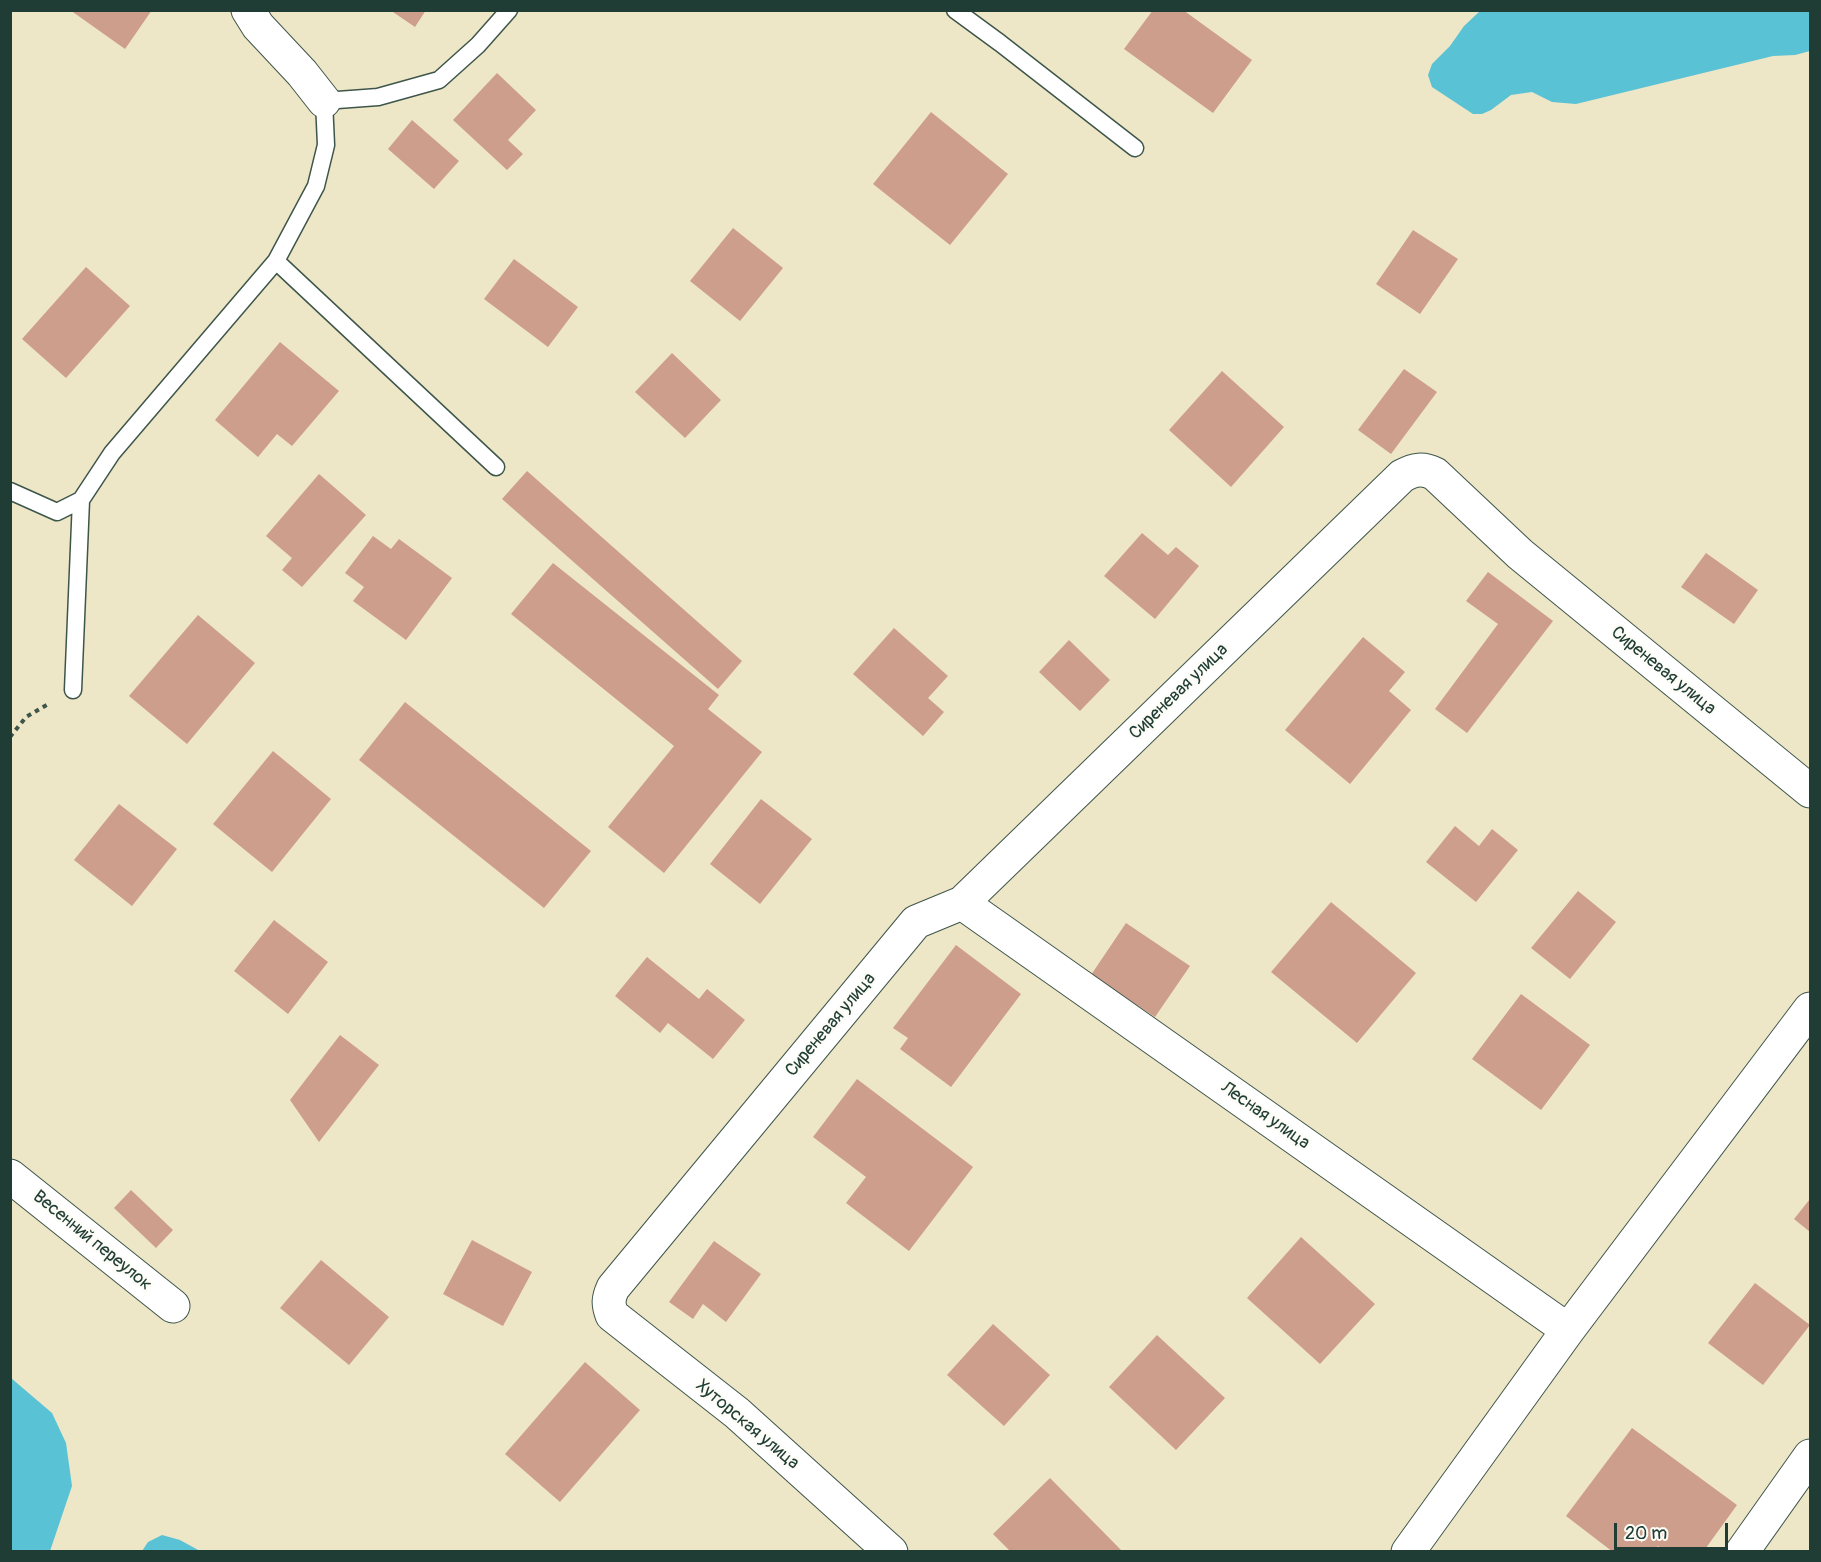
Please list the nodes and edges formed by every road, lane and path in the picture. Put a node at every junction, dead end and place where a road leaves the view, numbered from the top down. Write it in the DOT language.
graph roads {
  1 [pos="248,10"];
  2 [pos="508,10"];
  3 [pos="955,10"];
  4 [pos="324,101"];
  5 [pos="1135,148"];
  6 [pos="276,261"];
  7 [pos="496,467"];
  8 [pos="10,491"];
  9 [pos="81,500"];
  10 [pos="74,690"];
  11 [pos="10,737"];
  12 [pos="1810,791"];
  13 [pos="962,903"];
  14 [pos="1810,1009"];
  15 [pos="10,1176"];
  16 [pos="608,1298"];
  17 [pos="173,1306"];
  18 [pos="1568,1330"];
  19 [pos="1810,1456"];
  20 [pos="891,1551"];
  21 [pos="1408,1551"];
  22 [pos="1742,1551"];
  1 -- 4 [label="street"];
  2 -- 4 [label="lane"];
  3 -- 5 [label="lane"];
  4 -- 6 [label="lane"];
  6 -- 7 [label="lane"];
  6 -- 9 [label="lane"];
  8 -- 9 [label="lane"];
  9 -- 10 [label="lane"];
  10 -- 11 [label="path"];
  12 -- 13 [label="street, Сиреневая улица"];
  13 -- 16 [label="street, Сиреневая улица"];
  13 -- 18 [label="street, Лесная улица"];
  14 -- 18 [label="street"];
  15 -- 17 [label="street, Весенний переулок"];
  16 -- 20 [label="street, Хуторская улица"];
  18 -- 21 [label="street"];
  19 -- 22 [label="street"];
}
